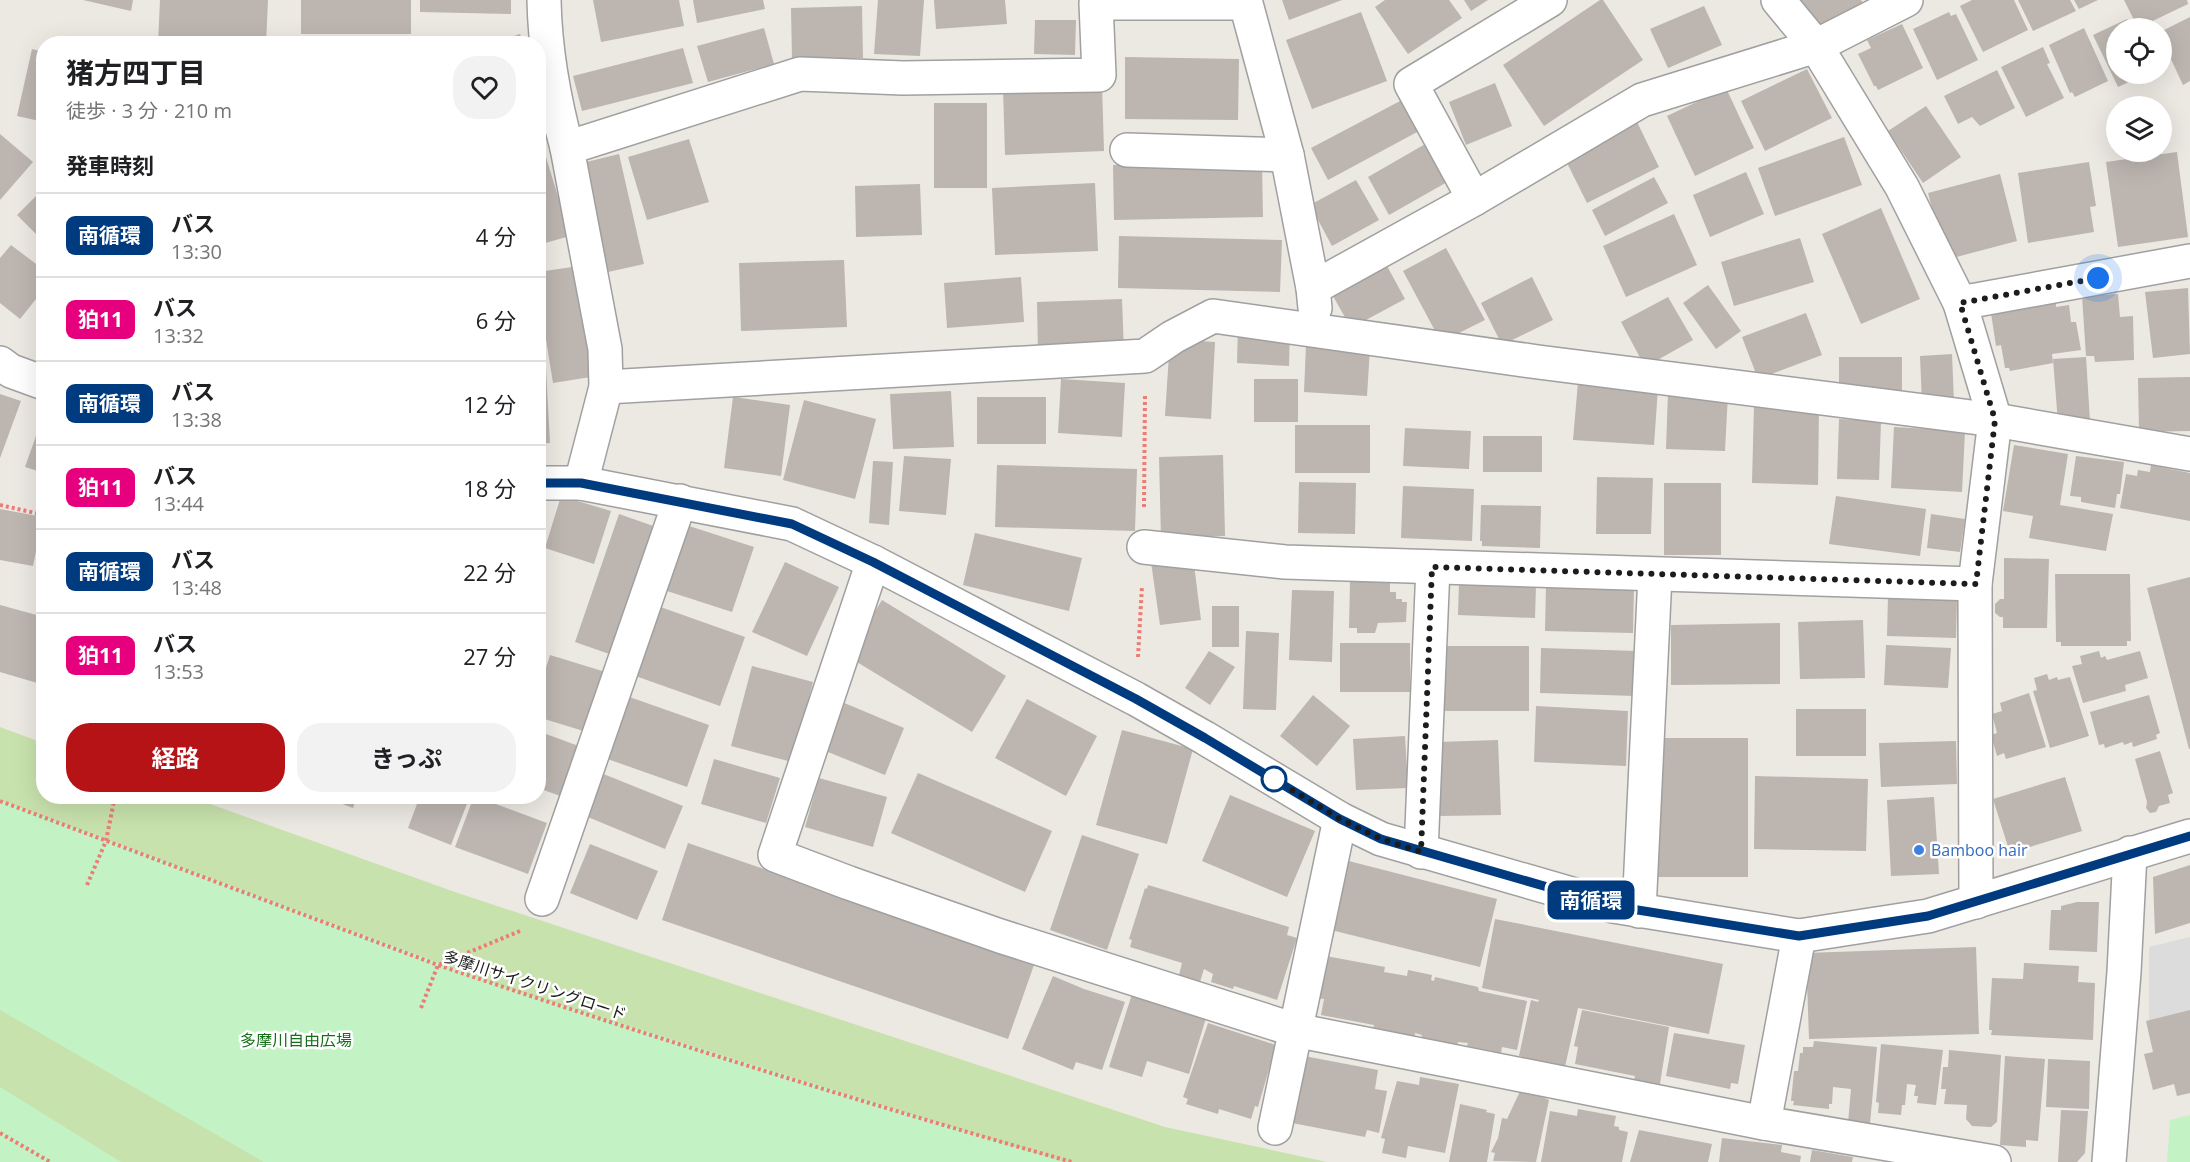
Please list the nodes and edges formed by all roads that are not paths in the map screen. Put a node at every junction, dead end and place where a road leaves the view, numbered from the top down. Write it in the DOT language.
graph roads {
  1 [pos="544,0"];
  2 [pos="1550,0"];
  3 [pos="1778,0"];
  4 [pos="1906,0"];
  5 [pos="1245,1"];
  6 [pos="545,36"];
  7 [pos="1816,46"];
  8 [pos="546,48"];
  9 [pos="555,133"];
  10 [pos="1127,150"];
  11 [pos="1287,155"];
  12 [pos="1474,199"];
  13 [pos="2190,261"];
  14 [pos="1313,288"];
  15 [pos="1960,303"];
  16 [pos="1316,330"];
  17 [pos="0,363"];
  18 [pos="36,380"];
  19 [pos="606,387"];
  20 [pos="1995,420"];
  21 [pos="2190,454"];
  22 [pos="546,483"];
  23 [pos="581,483"];
  24 [pos="680,501"];
  25 [pos="1144,547"];
  26 [pos="873,562"];
  27 [pos="1432,567"];
  28 [pos="1655,575"];
  29 [pos="1976,584"];
  30 [pos="1340,819"];
  31 [pos="2190,836"];
  32 [pos="1421,852"];
  33 [pos="2130,853"];
  34 [pos="542,899"];
  35 [pos="1976,902"];
  36 [pos="1639,911"];
  37 [pos="1799,936"];
  38 [pos="1295,1030"];
  39 [pos="1764,1123"];
  40 [pos="1275,1128"];
  41 [pos="1994,1162"];
  42 [pos="2109,1162"];
  1 -- 6 [label="street"];
  2 -- 12 [label="street"];
  3 -- 7 [label="street"];
  4 -- 7 [label="street"];
  5 -- 9 [label="street"];
  5 -- 11 [label="street"];
  7 -- 12 [label="street"];
  7 -- 15 [label="street"];
  8 -- 9 [label="street"];
  9 -- 19 [label="street"];
  10 -- 11 [label="street"];
  11 -- 14 [label="street"];
  12 -- 14 [label="street"];
  13 -- 15 [label="street"];
  14 -- 16 [label="street"];
  15 -- 20 [label="street"];
  16 -- 19 [label="street"];
  16 -- 20 [label="street"];
  17 -- 18 [label="street"];
  19 -- 23 [label="street"];
  20 -- 21 [label="street"];
  20 -- 29 [label="street"];
  22 -- 23 [label="street"];
  23 -- 24 [label="street"];
  24 -- 26 [label="street"];
  24 -- 34 [label="street"];
  25 -- 27 [label="street"];
  26 -- 30 [label="street"];
  26 -- 38 [label="street"];
  27 -- 28 [label="street"];
  27 -- 32 [label="street"];
  28 -- 29 [label="street"];
  28 -- 36 [label="street"];
  29 -- 35 [label="street"];
  30 -- 32 [label="street"];
  30 -- 38 [label="street"];
  31 -- 33 [label="street"];
  32 -- 36 [label="street"];
  33 -- 35 [label="street"];
  33 -- 42 [label="street"];
  35 -- 37 [label="street"];
  36 -- 37 [label="street"];
  37 -- 39 [label="street"];
  38 -- 39 [label="street"];
  38 -- 40 [label="street"];
  39 -- 41 [label="street"];
}
